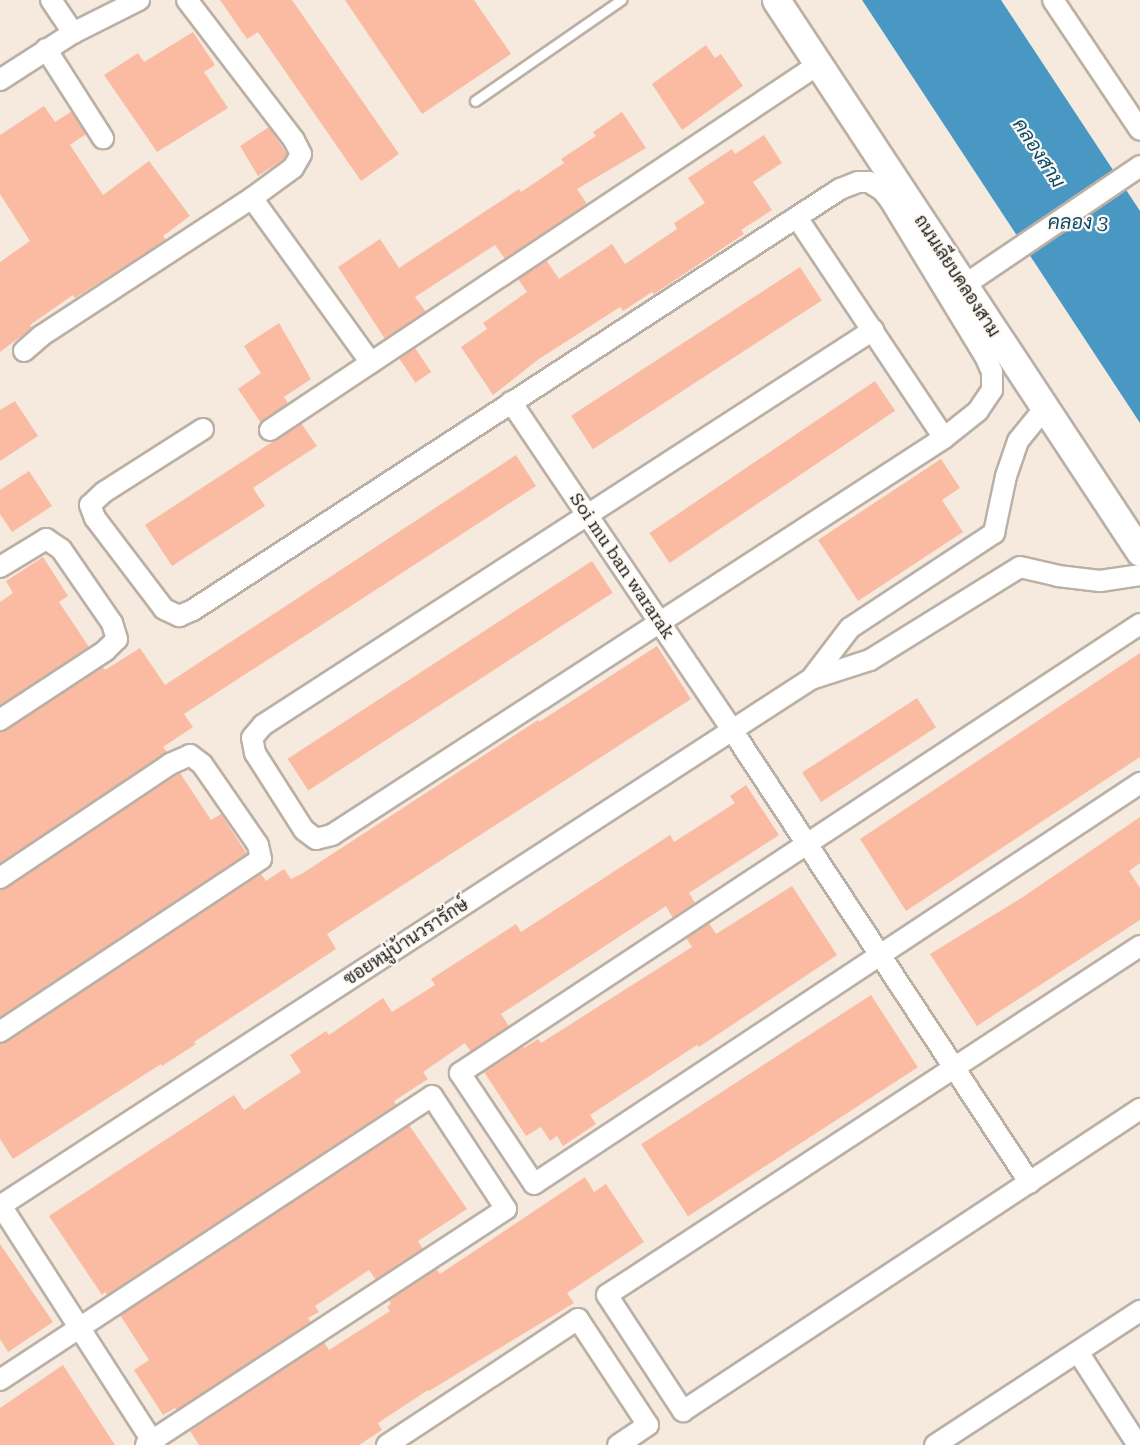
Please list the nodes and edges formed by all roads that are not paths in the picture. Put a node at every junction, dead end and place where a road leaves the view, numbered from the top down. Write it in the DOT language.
graph roads {
  1 [pos="51,0"];
  2 [pos="139,0"];
  3 [pos="187,0"];
  4 [pos="621,0"];
  5 [pos="776,0"];
  6 [pos="1053,0"];
  7 [pos="73,33"];
  8 [pos="46,49"];
  9 [pos="819,64"];
  10 [pos="0,80"];
  11 [pos="475,101"];
  12 [pos="1140,130"];
  13 [pos="103,138"];
  14 [pos="1137,168"];
  15 [pos="252,198"];
  16 [pos="798,219"];
  17 [pos="963,286"];
  18 [pos="873,330"];
  19 [pos="24,351"];
  20 [pos="371,363"];
  21 [pos="512,402"];
  22 [pos="1042,404"];
  23 [pos="203,429"];
  24 [pos="270,430"];
  25 [pos="944,438"];
  26 [pos="587,515"];
  27 [pos="1140,552"];
  28 [pos="0,567"];
  29 [pos="1140,575"];
  30 [pos="659,621"];
  31 [pos="1140,624"];
  32 [pos="811,678"];
  33 [pos="0,720"];
  34 [pos="732,730"];
  35 [pos="1140,783"];
  36 [pos="807,844"];
  37 [pos="0,878"];
  38 [pos="1140,946"];
  39 [pos="881,956"];
  40 [pos="0,1032"];
  41 [pos="954,1067"];
  42 [pos="1140,1110"];
  43 [pos="1030,1183"];
  44 [pos="0,1205"];
  45 [pos="1140,1311"];
  46 [pos="80,1328"];
  47 [pos="1078,1352"];
  48 [pos="0,1380"];
  49 [pos="151,1443"];
  50 [pos="387,1445"];
  51 [pos="618,1445"];
  52 [pos="935,1445"];
  53 [pos="1138,1445"];
  1 -- 7 [label="street"];
  2 -- 7 [label="street"];
  3 -- 15 [label="street"];
  4 -- 11 [label="lane"];
  5 -- 9 [label="main road, ถนนเลียบคลองสาม"];
  6 -- 12 [label="street"];
  7 -- 8 [label="street"];
  8 -- 10 [label="street"];
  8 -- 13 [label="street"];
  9 -- 17 [label="main road, ถนนเลียบคลองสาม"];
  9 -- 20 [label="street"];
  14 -- 17 [label="street"];
  15 -- 19 [label="street"];
  15 -- 20 [label="street"];
  16 -- 18 [label="street"];
  16 -- 21 [label="street"];
  16 -- 25 [label="street"];
  17 -- 22 [label="main road, ถนนเลียบคลองสาม"];
  18 -- 25 [label="street"];
  18 -- 26 [label="street"];
  20 -- 24 [label="street"];
  21 -- 23 [label="street"];
  21 -- 26 [label="street, Soi mu ban wararak"];
  22 -- 27 [label="main road, ถนนเลียบคลองสาม"];
  22 -- 32 [label="street"];
  25 -- 30 [label="street"];
  26 -- 30 [label="street, Soi mu ban wararak"];
  26 -- 30 [label="street"];
  28 -- 33 [label="street"];
  29 -- 32 [label="street"];
  30 -- 34 [label="street, Soi mu ban wararak"];
  31 -- 36 [label="street"];
  32 -- 34 [label="street, ซอยหมู่บ้านวรารักษ์"];
  34 -- 36 [label="street, Soi mu ban wararak"];
  34 -- 44 [label="street, ซอยหมู่บ้านวรารักษ์"];
  35 -- 39 [label="street"];
  36 -- 39 [label="street, Soi mu ban wararak"];
  36 -- 39 [label="street"];
  37 -- 40 [label="street"];
  38 -- 41 [label="street"];
  39 -- 41 [label="street, Soi mu ban wararak"];
  41 -- 43 [label="street, Soi mu ban wararak"];
  41 -- 43 [label="street"];
  42 -- 43 [label="street"];
  44 -- 46 [label="street"];
  45 -- 47 [label="street"];
  46 -- 48 [label="street"];
  46 -- 49 [label="street"];
  46 -- 49 [label="street"];
  47 -- 52 [label="street"];
  47 -- 53 [label="street"];
  50 -- 51 [label="street"];
}
